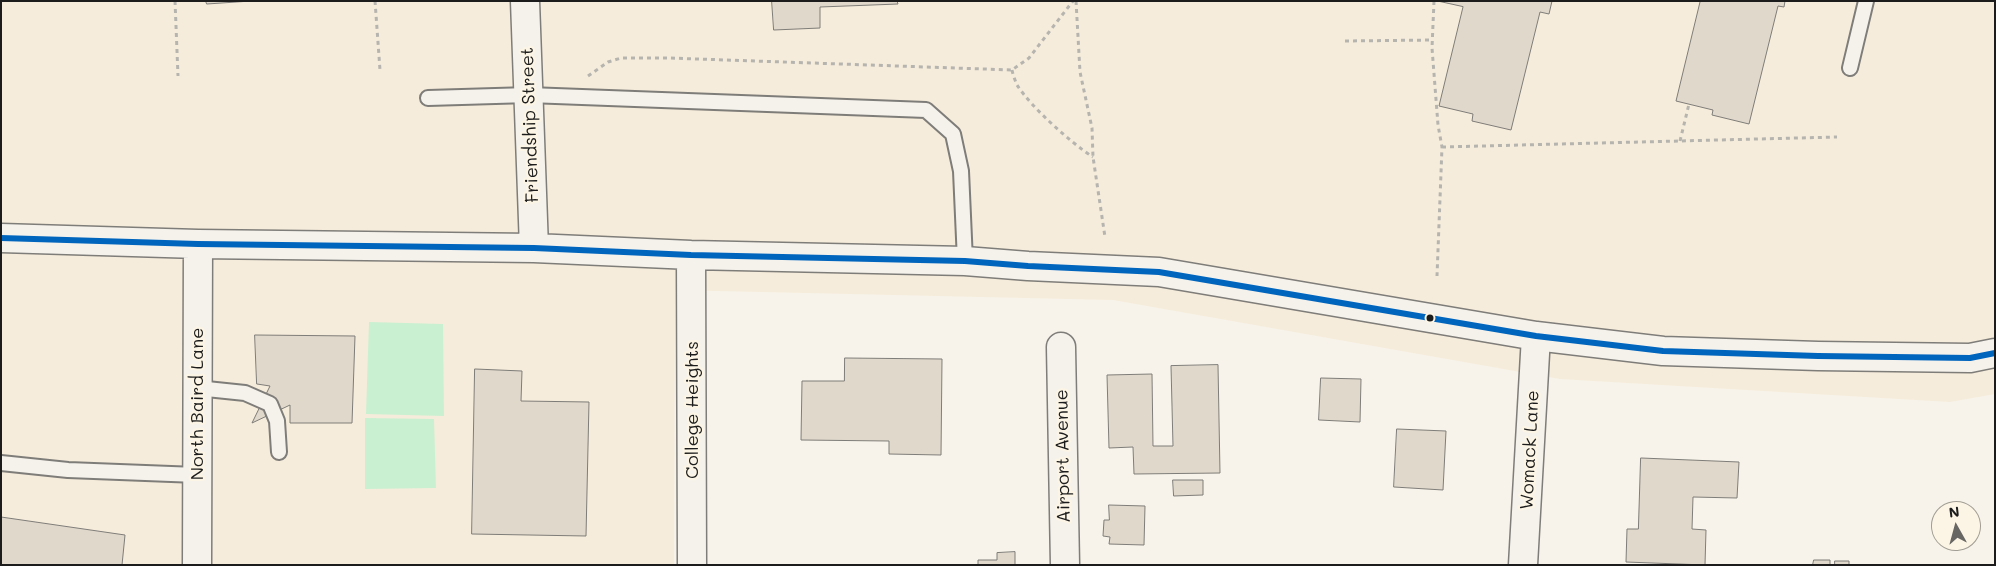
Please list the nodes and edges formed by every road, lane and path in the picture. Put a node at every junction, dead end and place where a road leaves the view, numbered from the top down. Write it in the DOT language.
graph roads {
  1 [pos="175,1"];
  2 [pos="375,1"];
  3 [pos="525,1"];
  4 [pos="1074,1"];
  5 [pos="1434,1"];
  6 [pos="1866,1"];
  7 [pos="1345,40"];
  8 [pos="1432,40"];
  9 [pos="1850,68"];
  10 [pos="380,70"];
  11 [pos="1012,70"];
  12 [pos="178,76"];
  13 [pos="585,78"];
  14 [pos="530,95"];
  15 [pos="428,98"];
  16 [pos="1689,104"];
  17 [pos="1837,137"];
  18 [pos="1680,141"];
  19 [pos="1442,147"];
  20 [pos="1093,157"];
  21 [pos="1105,237"];
  22 [pos="1,238"];
  23 [pos="198,244"];
  24 [pos="534,248"];
  25 [pos="691,255"];
  26 [pos="965,261"];
  27 [pos="1437,276"];
  28 [pos="1536,336"];
  29 [pos="1062,347"];
  30 [pos="1995,353"];
  31 [pos="197,388"];
  32 [pos="279,452"];
  33 [pos="1,463"];
  34 [pos="197,475"];
  35 [pos="196,565"];
  36 [pos="692,565"];
  37 [pos="1065,565"];
  38 [pos="1523,565"];
  1 -- 12 [label="path"];
  2 -- 10 [label="path"];
  3 -- 14 [label="street, Friendship Street"];
  4 -- 11 [label="path"];
  4 -- 20 [label="path"];
  5 -- 8 [label="path"];
  6 -- 9 [label="lane"];
  7 -- 8 [label="path"];
  8 -- 19 [label="path"];
  11 -- 13 [label="path"];
  11 -- 20 [label="path"];
  14 -- 15 [label="lane"];
  14 -- 24 [label="street, Friendship Street"];
  14 -- 26 [label="lane"];
  16 -- 18 [label="path"];
  17 -- 18 [label="path"];
  18 -- 19 [label="path"];
  19 -- 27 [label="path"];
  20 -- 21 [label="path"];
  22 -- 23 [label="street"];
  23 -- 24 [label="street"];
  23 -- 31 [label="street, North Baird Lane"];
  24 -- 25 [label="street"];
  25 -- 26 [label="street"];
  25 -- 36 [label="street, College Heights"];
  26 -- 28 [label="street"];
  28 -- 30 [label="street"];
  28 -- 38 [label="street, Womack Lane"];
  29 -- 37 [label="street, Airport Avenue"];
  31 -- 32 [label="lane"];
  31 -- 34 [label="street, North Baird Lane"];
  33 -- 34 [label="lane"];
  34 -- 35 [label="street, North Baird Lane"];
}
